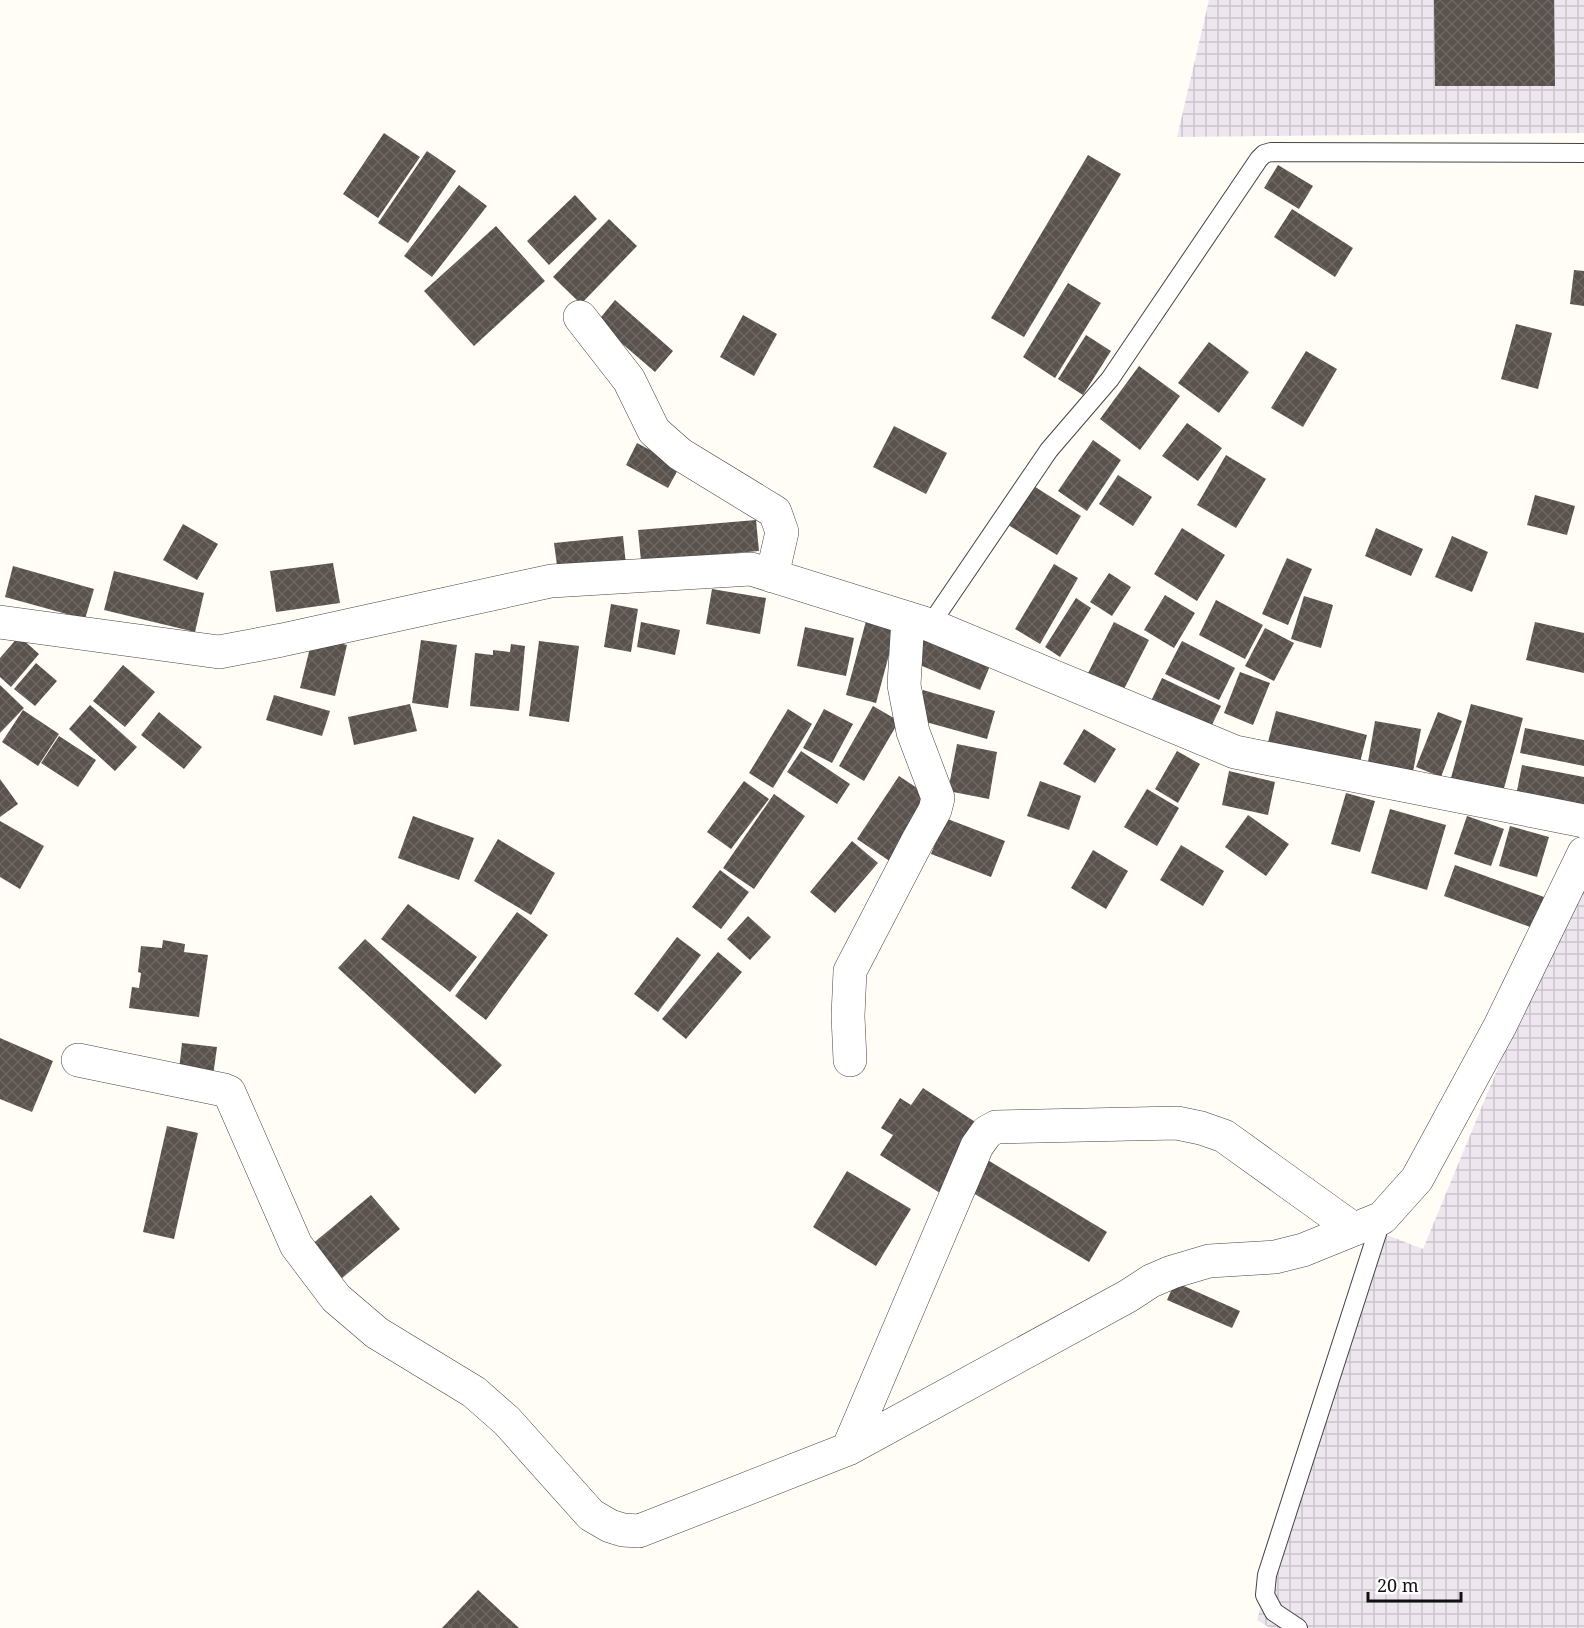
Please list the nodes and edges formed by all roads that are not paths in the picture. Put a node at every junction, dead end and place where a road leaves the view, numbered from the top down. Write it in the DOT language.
graph roads {
  1 [pos="1584,153"];
  2 [pos="580,317"];
  3 [pos="772,576"];
  4 [pos="919,621"];
  5 [pos="0,622"];
  6 [pos="1584,821"];
  7 [pos="1584,853"];
  8 [pos="78,1060"];
  9 [pos="850,1060"];
  10 [pos="1367,1223"];
  11 [pos="848,1449"];
  12 [pos="1298,1628"];
  1 -- 4 [label="lane"];
  2 -- 3 [label="street"];
  3 -- 4 [label="street"];
  3 -- 5 [label="street"];
  4 -- 6 [label="street"];
  4 -- 9 [label="street"];
  7 -- 10 [label="street"];
  8 -- 11 [label="street"];
  10 -- 11 [label="street"];
  10 -- 11 [label="street"];
  10 -- 12 [label="lane"];
}
